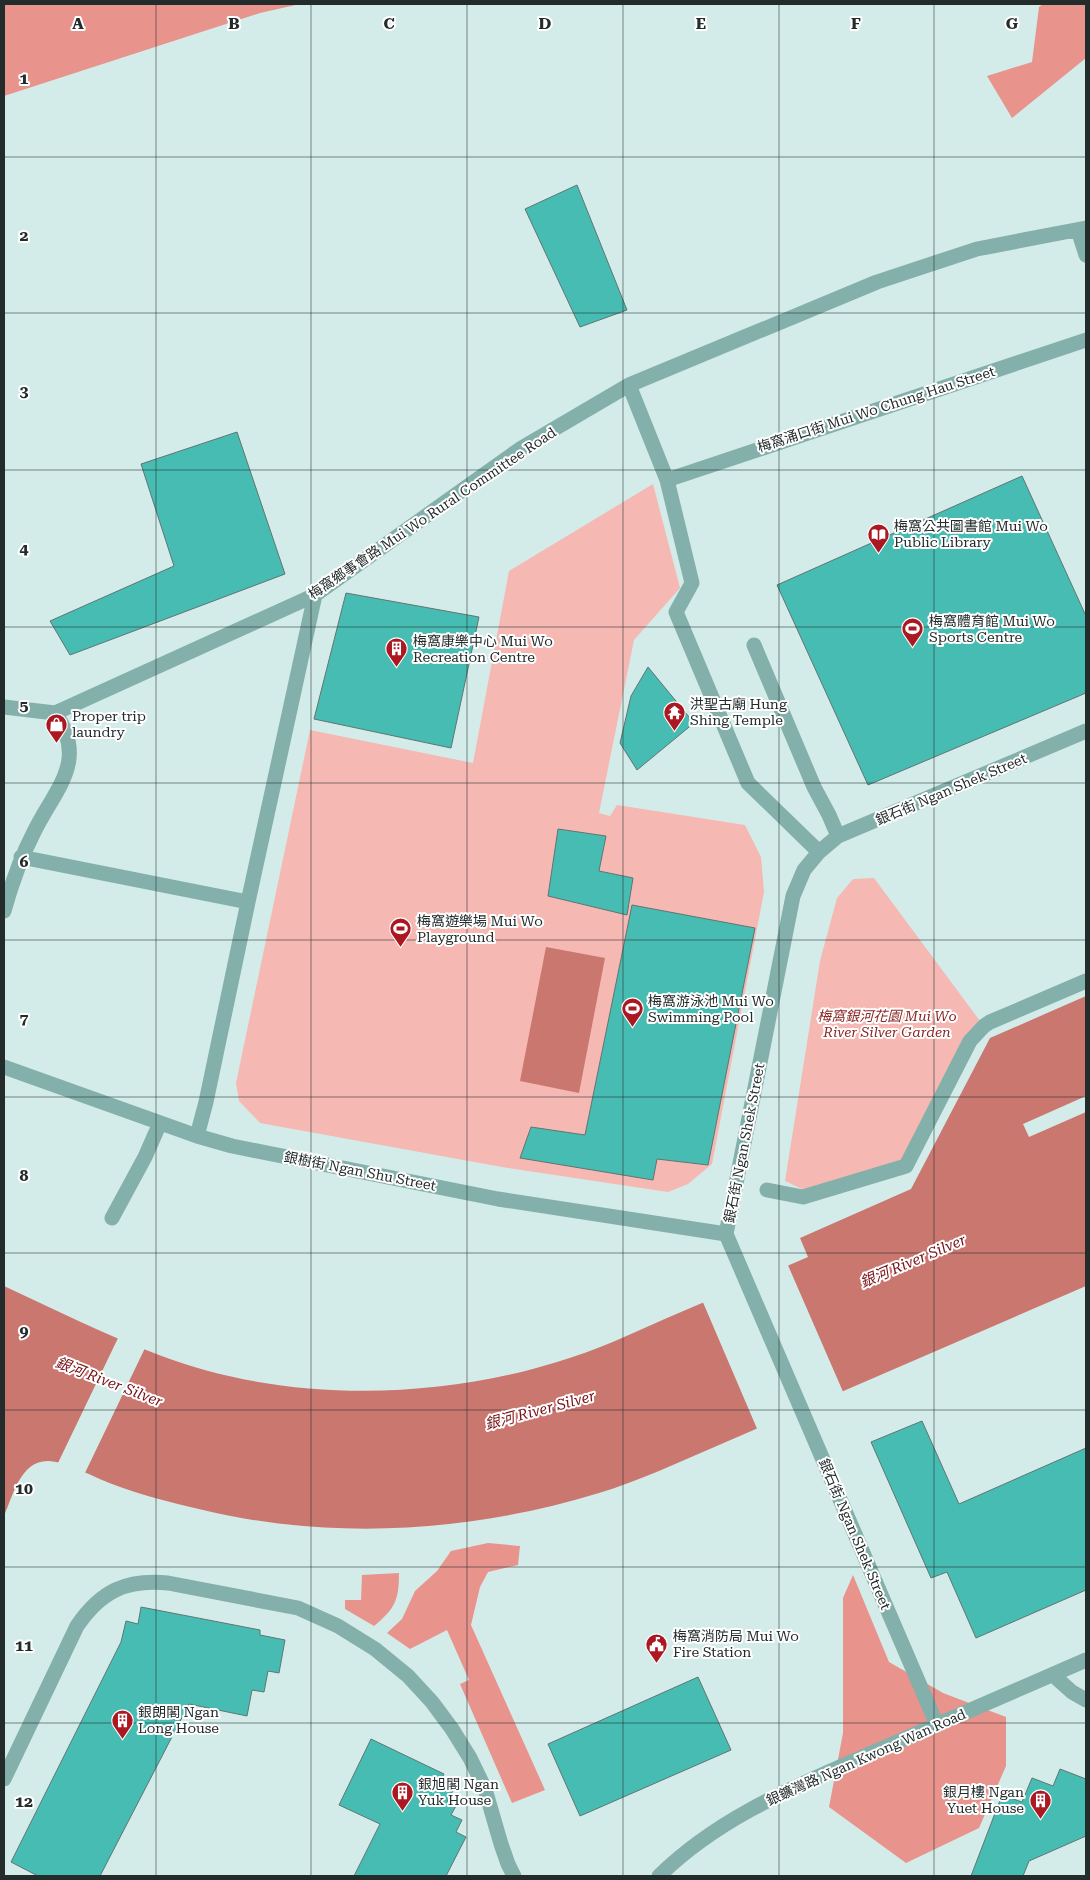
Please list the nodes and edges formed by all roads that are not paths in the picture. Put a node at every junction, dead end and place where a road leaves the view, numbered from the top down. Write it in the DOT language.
graph roads {
  1 [pos="1082,229"];
  2 [pos="1086,254"];
  3 [pos="1086,340"];
  4 [pos="629,385"];
  5 [pos="667,480"];
  6 [pos="315,595"];
  7 [pos="754,645"];
  8 [pos="4,707"];
  9 [pos="55,713"];
  10 [pos="1086,731"];
  11 [pos="838,836"];
  12 [pos="819,852"];
  13 [pos="21,857"];
  14 [pos="248,902"];
  15 [pos="4,911"];
  16 [pos="1086,981"];
  17 [pos="4,1067"];
  18 [pos="160,1123"];
  19 [pos="197,1136"];
  20 [pos="767,1190"];
  21 [pos="112,1218"];
  22 [pos="726,1234"];
  23 [pos="1086,1660"];
  24 [pos="1053,1674"];
  25 [pos="1086,1700"];
  26 [pos="937,1725"];
  27 [pos="4,1779"];
  28 [pos="514,1876"];
  29 [pos="659,1876"];
  1 -- 2 [label="street"];
  1 -- 4 [label="street, 梅窩鄉事會路 Mui Wo Rural Committee Road"];
  3 -- 5 [label="street, 梅窩涌口街 Mui Wo Chung Hau Street"];
  4 -- 5 [label="street"];
  4 -- 6 [label="street, 梅窩鄉事會路 Mui Wo Rural Committee Road"];
  5 -- 12 [label="street"];
  6 -- 9 [label="street, 梅窩鄉事會路 Mui Wo Rural Committee Road"];
  6 -- 14 [label="street"];
  7 -- 11 [label="street"];
  8 -- 9 [label="street"];
  9 -- 13 [label="street"];
  10 -- 11 [label="street, 銀石街 Ngan Shek Street"];
  11 -- 12 [label="street, 銀石街 Ngan Shek Street"];
  12 -- 22 [label="street, 銀石街 Ngan Shek Street"];
  13 -- 14 [label="street"];
  13 -- 15 [label="street"];
  14 -- 19 [label="street"];
  16 -- 20 [label="street"];
  17 -- 18 [label="street, 銀樹街 Ngan Shu Street"];
  18 -- 19 [label="street, 銀樹街 Ngan Shu Street"];
  18 -- 21 [label="street"];
  19 -- 22 [label="street, 銀樹街 Ngan Shu Street"];
  22 -- 26 [label="street, 銀石街 Ngan Shek Street"];
  23 -- 24 [label="street, 銀鑛灣路 Ngan Kwong Wan Road"];
  24 -- 25 [label="street"];
  24 -- 26 [label="street, 銀鑛灣路 Ngan Kwong Wan Road"];
  26 -- 29 [label="street, 銀鑛灣路 Ngan Kwong Wan Road"];
  27 -- 28 [label="street"];
}
